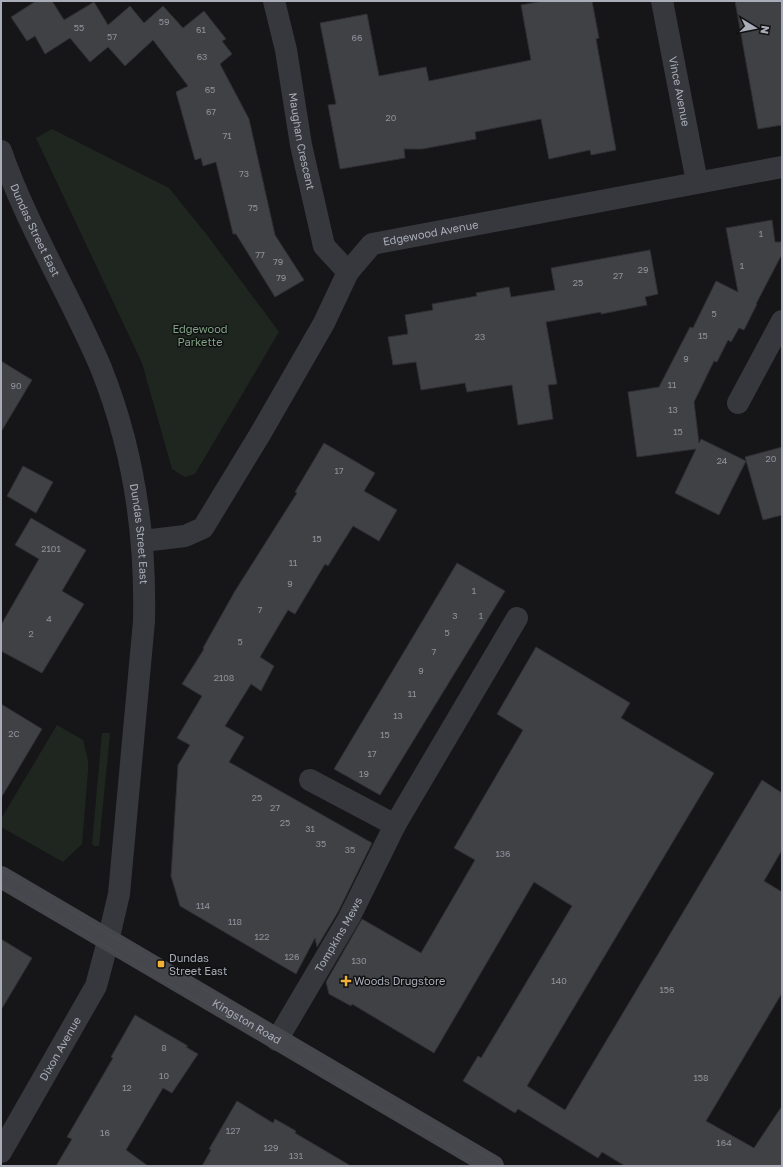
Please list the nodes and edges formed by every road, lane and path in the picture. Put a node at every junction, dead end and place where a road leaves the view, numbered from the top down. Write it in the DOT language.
graph roads {
  1 [pos="274,1"];
  2 [pos="662,1"];
  3 [pos="1,151"];
  4 [pos="782,166"];
  5 [pos="697,182"];
  6 [pos="348,272"];
  7 [pos="782,321"];
  8 [pos="738,403"];
  9 [pos="143,541"];
  10 [pos="516,618"];
  11 [pos="310,780"];
  12 [pos="395,825"];
  13 [pos="1,877"];
  14 [pos="108,941"];
  15 [pos="277,1040"];
  16 [pos="1,1152"];
  17 [pos="492,1166"];
  1 -- 6 [label="street, Maughan Crescent"];
  2 -- 5 [label="street, Vince Avenue"];
  3 -- 9 [label="street, Dundas Street East"];
  4 -- 5 [label="street, Edgewood Avenue"];
  5 -- 6 [label="street, Edgewood Avenue"];
  6 -- 9 [label="street, Edgewood Avenue"];
  7 -- 8 [label="street"];
  9 -- 14 [label="street, Dundas Street East"];
  10 -- 12 [label="street, Tompkins Mews"];
  11 -- 12 [label="street"];
  12 -- 15 [label="street, Tompkins Mews"];
  13 -- 14 [label="main road, Kingston Road"];
  14 -- 15 [label="main road, Kingston Road"];
  14 -- 16 [label="street, Dixon Avenue"];
  15 -- 17 [label="main road, Kingston Road"];
}
